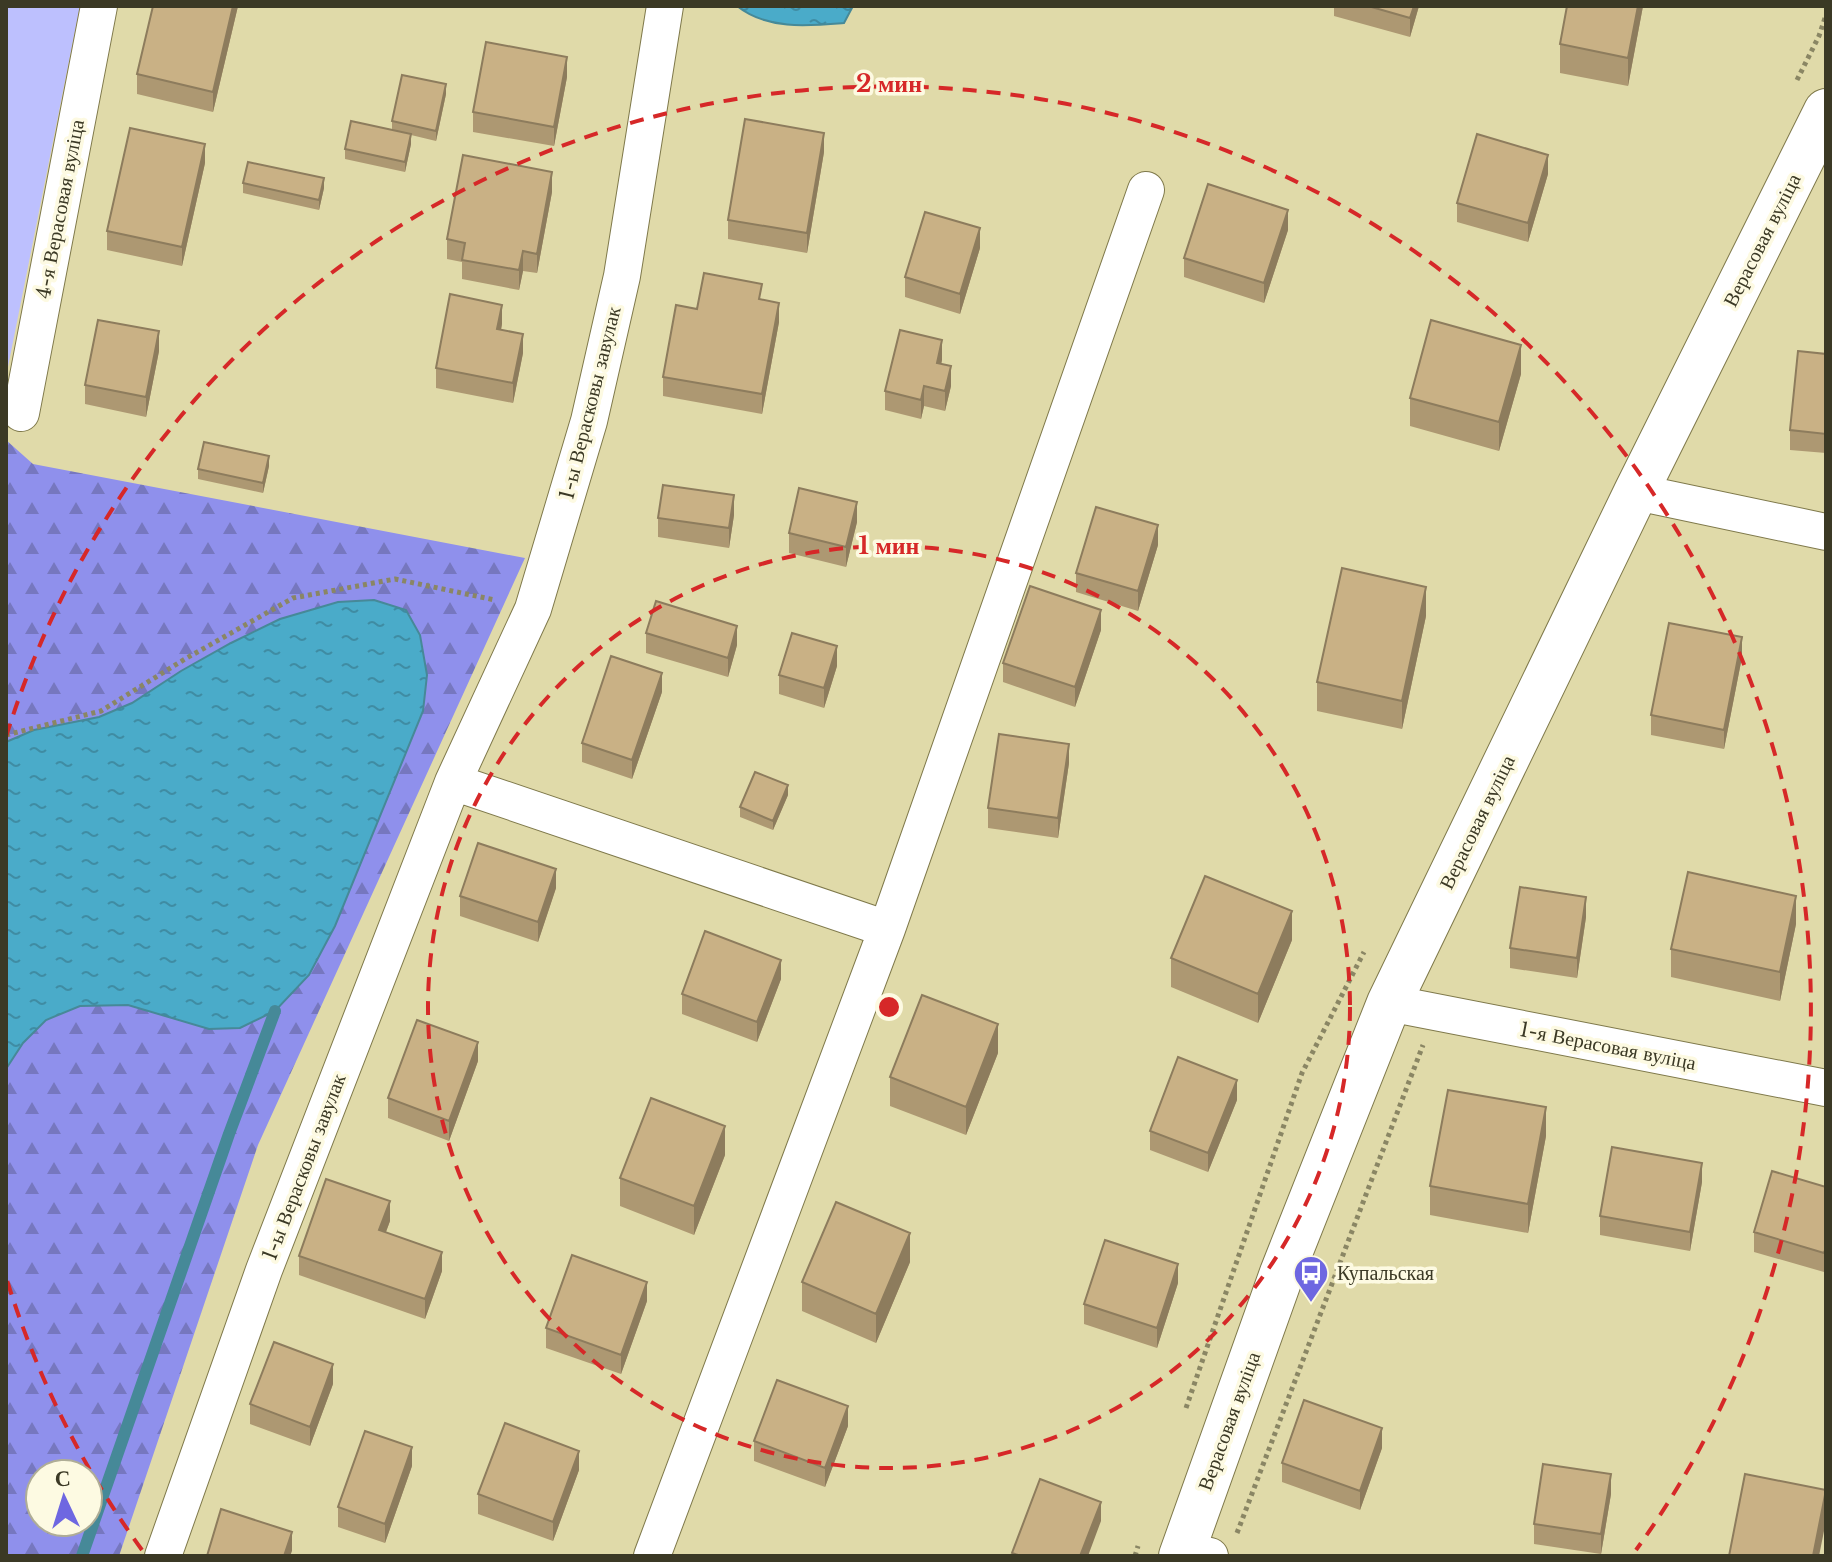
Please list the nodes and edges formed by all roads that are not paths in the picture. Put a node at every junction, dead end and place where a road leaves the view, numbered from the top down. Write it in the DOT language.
graph roads {
  1 [pos="99,6"];
  2 [pos="665,6"];
  3 [pos="1826,111"];
  4 [pos="1146,190"];
  5 [pos="21,413"];
  6 [pos="1636,492"];
  7 [pos="1826,532"];
  8 [pos="453,782"];
  9 [pos="887,929"];
  10 [pos="1389,1003"];
  11 [pos="1826,1088"];
  12 [pos="1202,1551"];
  13 [pos="163,1556"];
  14 [pos="652,1556"];
  1 -- 5 [label="street, 4-я Верасовая вуліца"];
  2 -- 8 [label="street, 1-ы Верасковы завулак"];
  3 -- 6 [label="street, Верасовая вуліца"];
  4 -- 9 [label="street"];
  6 -- 7 [label="street"];
  6 -- 10 [label="street, Верасовая вуліца"];
  8 -- 9 [label="street"];
  8 -- 13 [label="street, 1-ы Верасковы завулак"];
  9 -- 14 [label="street"];
  10 -- 11 [label="street, 1-я Верасовая вуліца"];
  10 -- 12 [label="street, Верасовая вуліца"];
}
